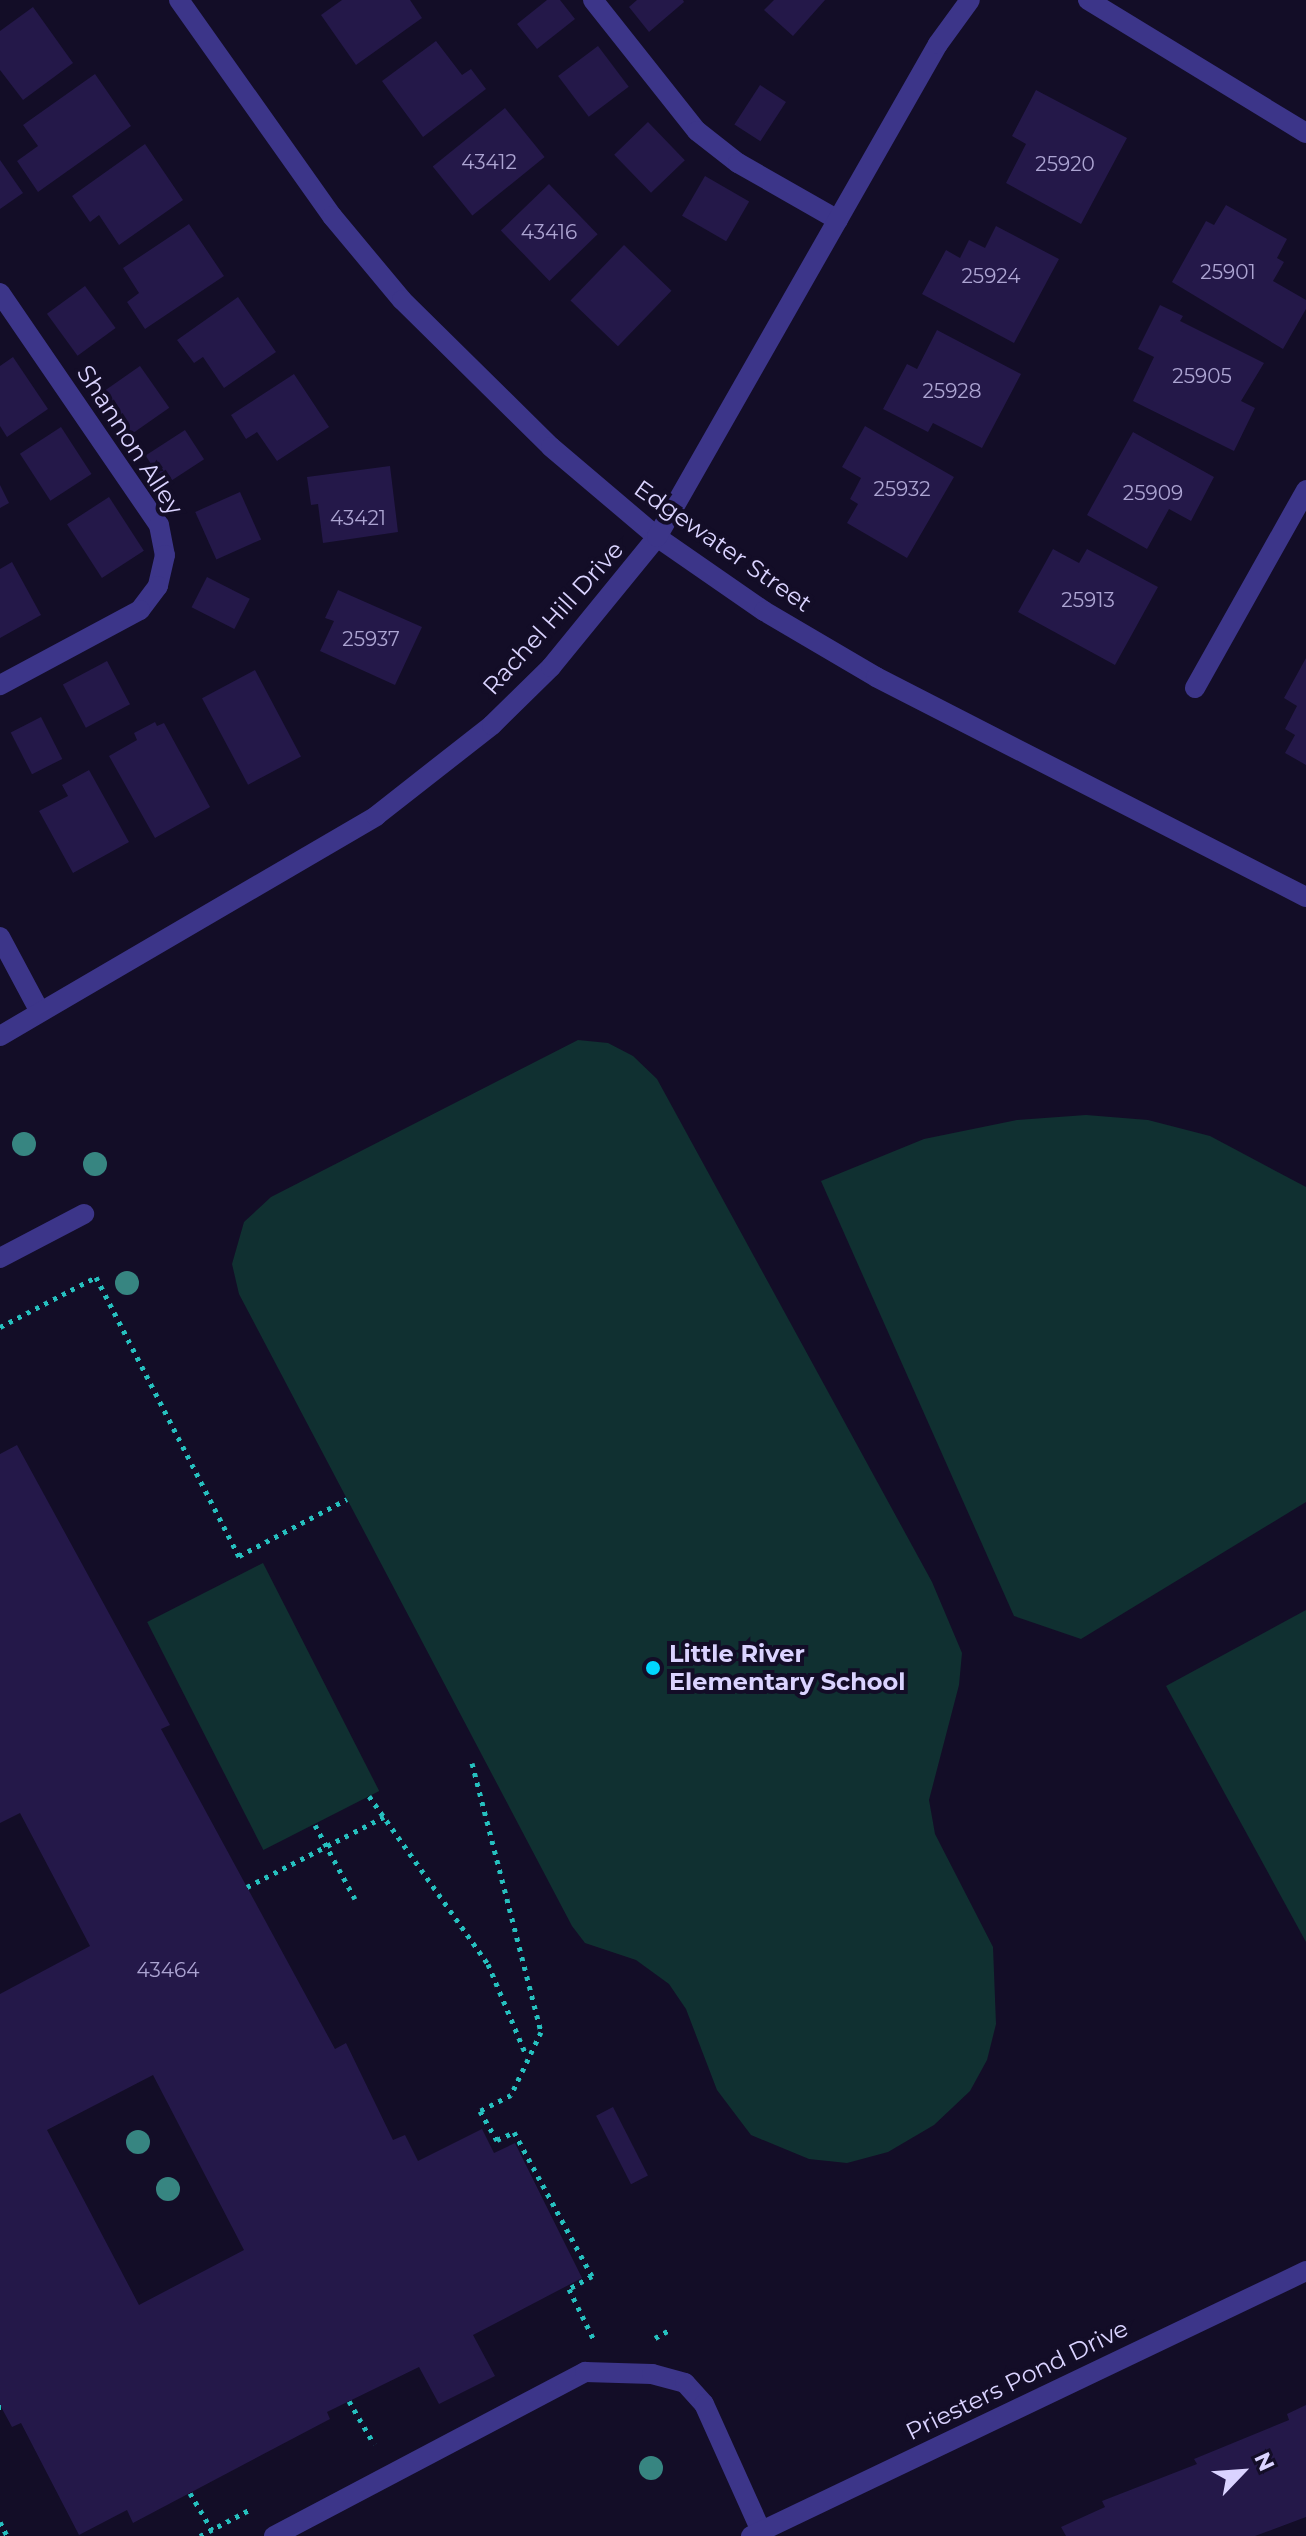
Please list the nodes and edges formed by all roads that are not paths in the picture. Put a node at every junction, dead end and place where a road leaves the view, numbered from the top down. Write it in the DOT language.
graph roads {
  1 [pos="179,0"];
  2 [pos="593,0"];
  3 [pos="970,0"];
  4 [pos="1088,0"];
  5 [pos="1306,133"];
  6 [pos="838,220"];
  7 [pos="0,293"];
  8 [pos="1306,490"];
  9 [pos="657,537"];
  10 [pos="0,685"];
  11 [pos="1195,688"];
  12 [pos="1306,897"];
  13 [pos="0,937"];
  14 [pos="40,1012"];
  15 [pos="0,1036"];
  16 [pos="84,1214"];
  17 [pos="0,1258"];
  18 [pos="1306,2271"];
  19 [pos="756,2534"];
  20 [pos="274,2536"];
  1 -- 9 [label="street, Edgewater Street"];
  2 -- 6 [label="street"];
  3 -- 6 [label="street, Rachel Hill Drive"];
  4 -- 5 [label="street"];
  6 -- 9 [label="street, Rachel Hill Drive"];
  7 -- 10 [label="street, Shannon Alley"];
  8 -- 11 [label="street"];
  9 -- 12 [label="street, Edgewater Street"];
  9 -- 14 [label="street, Rachel Hill Drive"];
  13 -- 14 [label="street"];
  14 -- 15 [label="street, Rachel Hill Drive"];
  16 -- 17 [label="street"];
  18 -- 19 [label="street, Priesters Pond Drive"];
  19 -- 20 [label="street"];
}
